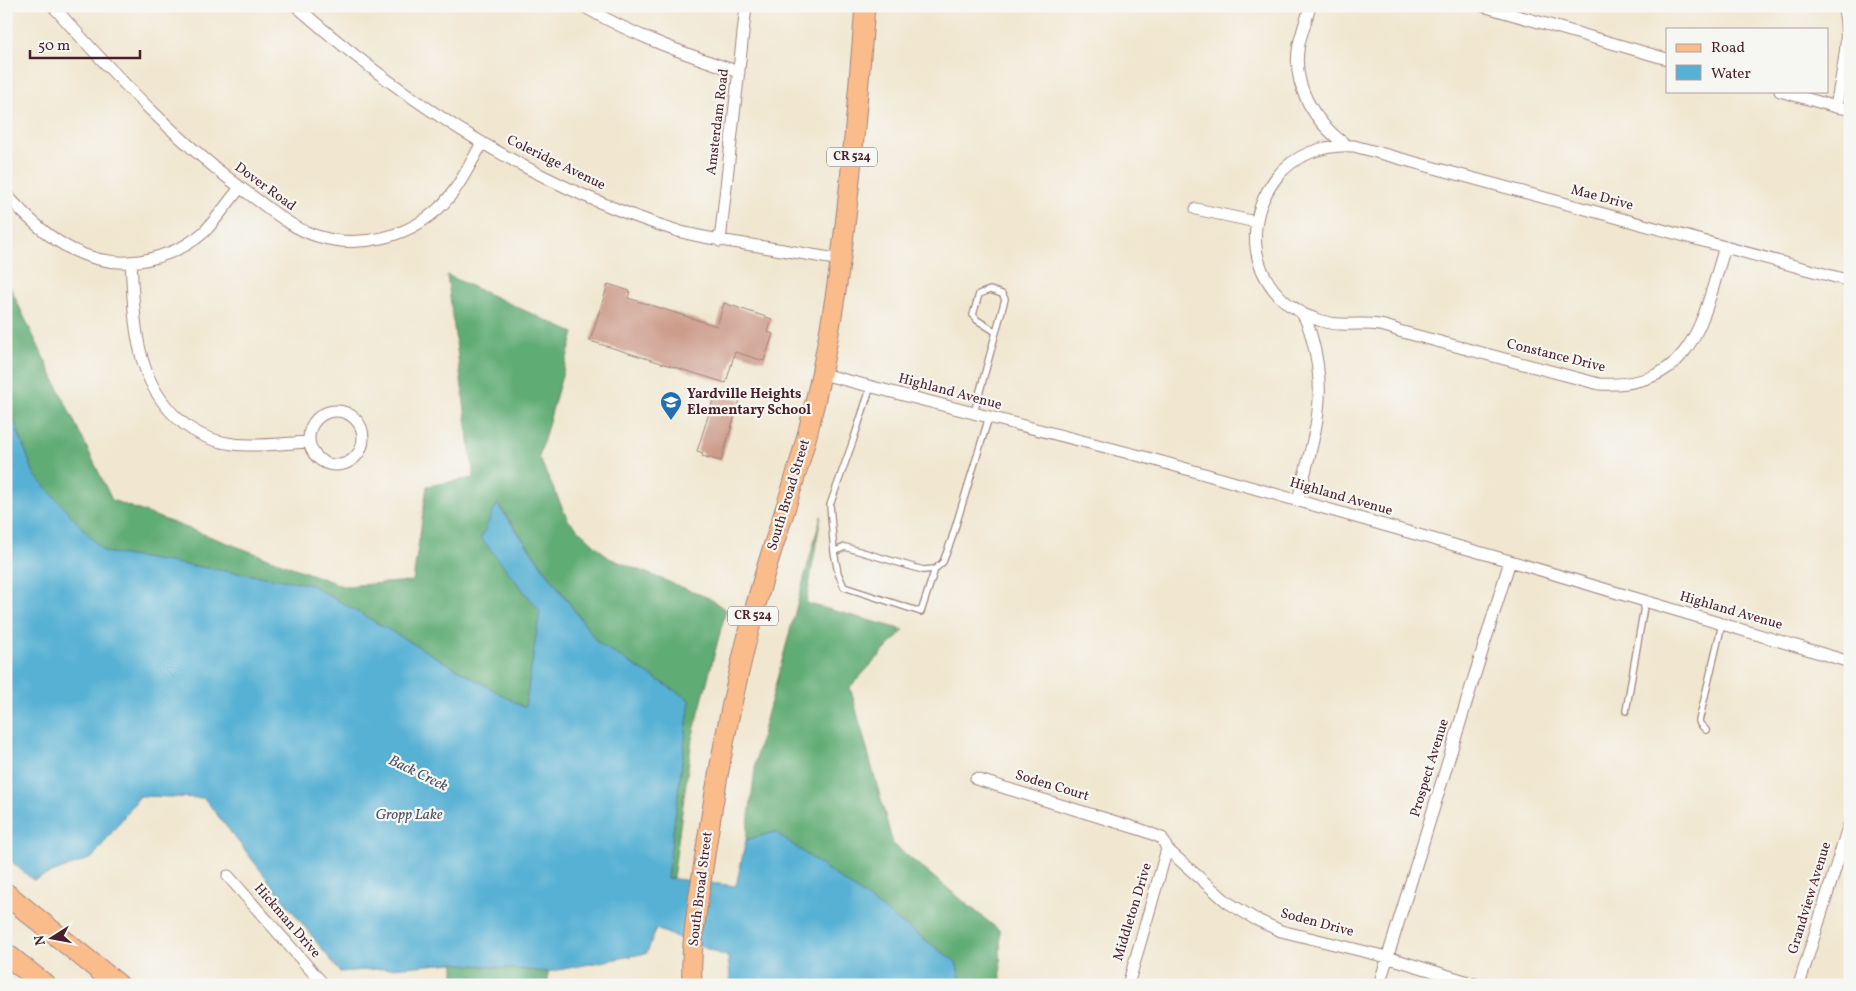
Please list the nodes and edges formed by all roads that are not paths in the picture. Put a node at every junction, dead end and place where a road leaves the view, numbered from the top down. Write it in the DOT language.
graph roads {
  1 [pos="53,6"];
  2 [pos="296,6"];
  3 [pos="583,6"];
  4 [pos="746,6"];
  5 [pos="865,6"];
  6 [pos="1310,6"];
  7 [pos="1483,6"];
  8 [pos="1842,6"];
  9 [pos="1666,59"];
  10 [pos="739,72"];
  11 [pos="1784,92"];
  12 [pos="1836,107"];
  13 [pos="1850,109"];
  14 [pos="482,143"];
  15 [pos="1346,145"];
  16 [pos="240,188"];
  17 [pos="6,194"];
  18 [pos="1196,210"];
  19 [pos="1256,222"];
  20 [pos="720,241"];
  21 [pos="1725,247"];
  22 [pos="842,260"];
  23 [pos="131,262"];
  24 [pos="1850,281"];
  25 [pos="1303,314"];
  26 [pos="996,332"];
  27 [pos="822,374"];
  28 [pos="871,386"];
  29 [pos="974,413"];
  30 [pos="989,417"];
  31 [pos="309,442"];
  32 [pos="1298,500"];
  33 [pos="834,552"];
  34 [pos="1510,561"];
  35 [pos="935,569"];
  36 [pos="1645,601"];
  37 [pos="1722,624"];
  38 [pos="1850,662"];
  39 [pos="1626,711"];
  40 [pos="1706,730"];
  41 [pos="976,779"];
  42 [pos="1850,821"];
  43 [pos="1119,822"];
  44 [pos="1167,849"];
  45 [pos="228,876"];
  46 [pos="6,894"];
  47 [pos="6,954"];
  48 [pos="1387,957"];
  49 [pos="691,980"];
  50 [pos="45,985"];
  51 [pos="118,985"];
  52 [pos="324,985"];
  53 [pos="1128,985"];
  54 [pos="1378,985"];
  55 [pos="1478,985"];
  56 [pos="1799,985"];
  1 -- 16 [label="street, Dover Road"];
  2 -- 14 [label="street, Coleridge Avenue"];
  3 -- 10 [label="street"];
  4 -- 10 [label="street, Amsterdam Road"];
  5 -- 22 [label="main road, South Broad Street / CR 524"];
  6 -- 15 [label="street"];
  7 -- 9 [label="street"];
  8 -- 12 [label="street"];
  10 -- 20 [label="street, Amsterdam Road"];
  11 -- 12 [label="street"];
  12 -- 13 [label="street"];
  14 -- 16 [label="street, Dover Road"];
  14 -- 20 [label="street, Coleridge Avenue"];
  15 -- 19 [label="street"];
  15 -- 21 [label="street, Mae Drive"];
  16 -- 23 [label="street"];
  17 -- 23 [label="street"];
  18 -- 19 [label="street"];
  19 -- 25 [label="street"];
  20 -- 22 [label="street, Coleridge Avenue"];
  21 -- 24 [label="street, Mae Drive"];
  21 -- 25 [label="street, Constance Drive"];
  22 -- 27 [label="main road, South Broad Street / CR 524"];
  23 -- 31 [label="street"];
  25 -- 32 [label="street"];
  26 -- 26 [label="lane"];
  26 -- 29 [label="lane"];
  27 -- 28 [label="street, Highland Avenue"];
  27 -- 49 [label="main road, South Broad Street / CR 524"];
  28 -- 29 [label="street, Highland Avenue"];
  28 -- 33 [label="lane"];
  29 -- 30 [label="street, Highland Avenue"];
  30 -- 32 [label="street, Highland Avenue"];
  30 -- 35 [label="lane"];
  31 -- 31 [label="street"];
  32 -- 34 [label="street, Highland Avenue"];
  33 -- 35 [label="lane"];
  33 -- 35 [label="lane"];
  34 -- 36 [label="street, Highland Avenue"];
  34 -- 48 [label="street, Prospect Avenue"];
  36 -- 37 [label="street, Highland Avenue"];
  36 -- 39 [label="lane"];
  37 -- 38 [label="street, Highland Avenue"];
  37 -- 40 [label="lane"];
  41 -- 43 [label="street, Soden Court"];
  42 -- 56 [label="street, Grandview Avenue"];
  43 -- 44 [label="street, Soden Drive"];
  44 -- 48 [label="street, Soden Drive"];
  44 -- 53 [label="street, Middleton Drive"];
  45 -- 52 [label="street, Hickman Drive"];
  46 -- 51 [label="highway"];
  47 -- 50 [label="highway"];
  48 -- 54 [label="street, Prospect Avenue"];
  48 -- 55 [label="street, Soden Drive"];
}
